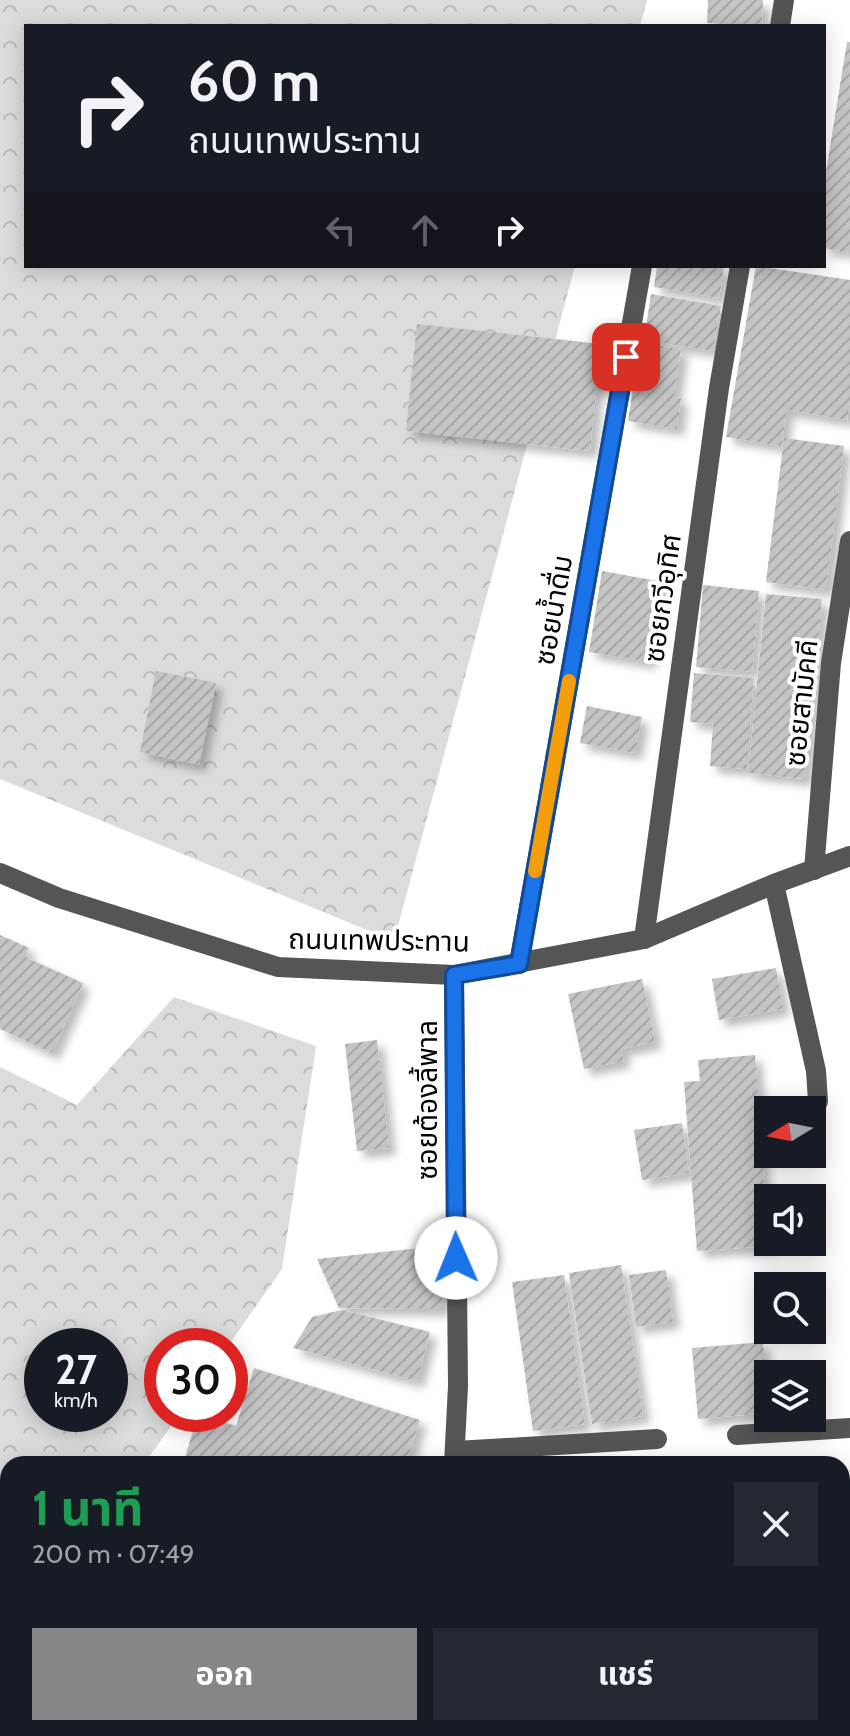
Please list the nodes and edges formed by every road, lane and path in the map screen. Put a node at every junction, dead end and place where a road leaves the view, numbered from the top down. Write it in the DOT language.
graph roads {
  1 [pos="784,0"];
  2 [pos="780,24"];
  3 [pos="642,268"];
  4 [pos="740,268"];
  5 [pos="850,541"];
  6 [pos="850,856"];
  7 [pos="814,870"];
  8 [pos="0,873"];
  9 [pos="774,884"];
  10 [pos="644,939"];
  11 [pos="519,964"];
  12 [pos="454,975"];
  13 [pos="818,1096"];
  14 [pos="850,1428"];
  15 [pos="737,1435"];
  16 [pos="657,1439"];
  17 [pos="455,1456"];
  18 [pos="466,1456"];
  1 -- 2 [label="street"];
  3 -- 11 [label="street, ซอยน้ำดื่ม"];
  4 -- 10 [label="street, ซอยกวีอุทิศ"];
  5 -- 7 [label="street, ซอยสามัคคี"];
  6 -- 7 [label="street, ถนนเทพประทาน"];
  7 -- 9 [label="street, ถนนเทพประทาน"];
  8 -- 12 [label="street, ถนนเทพประทาน"];
  9 -- 10 [label="street, ถนนเทพประทาน"];
  9 -- 13 [label="street"];
  10 -- 11 [label="street, ถนนเทพประทาน"];
  11 -- 12 [label="street, ถนนเทพประทาน"];
  12 -- 17 [label="street, ซอยต้องลี้พาล"];
  14 -- 15 [label="street"];
  16 -- 18 [label="street"];
}
